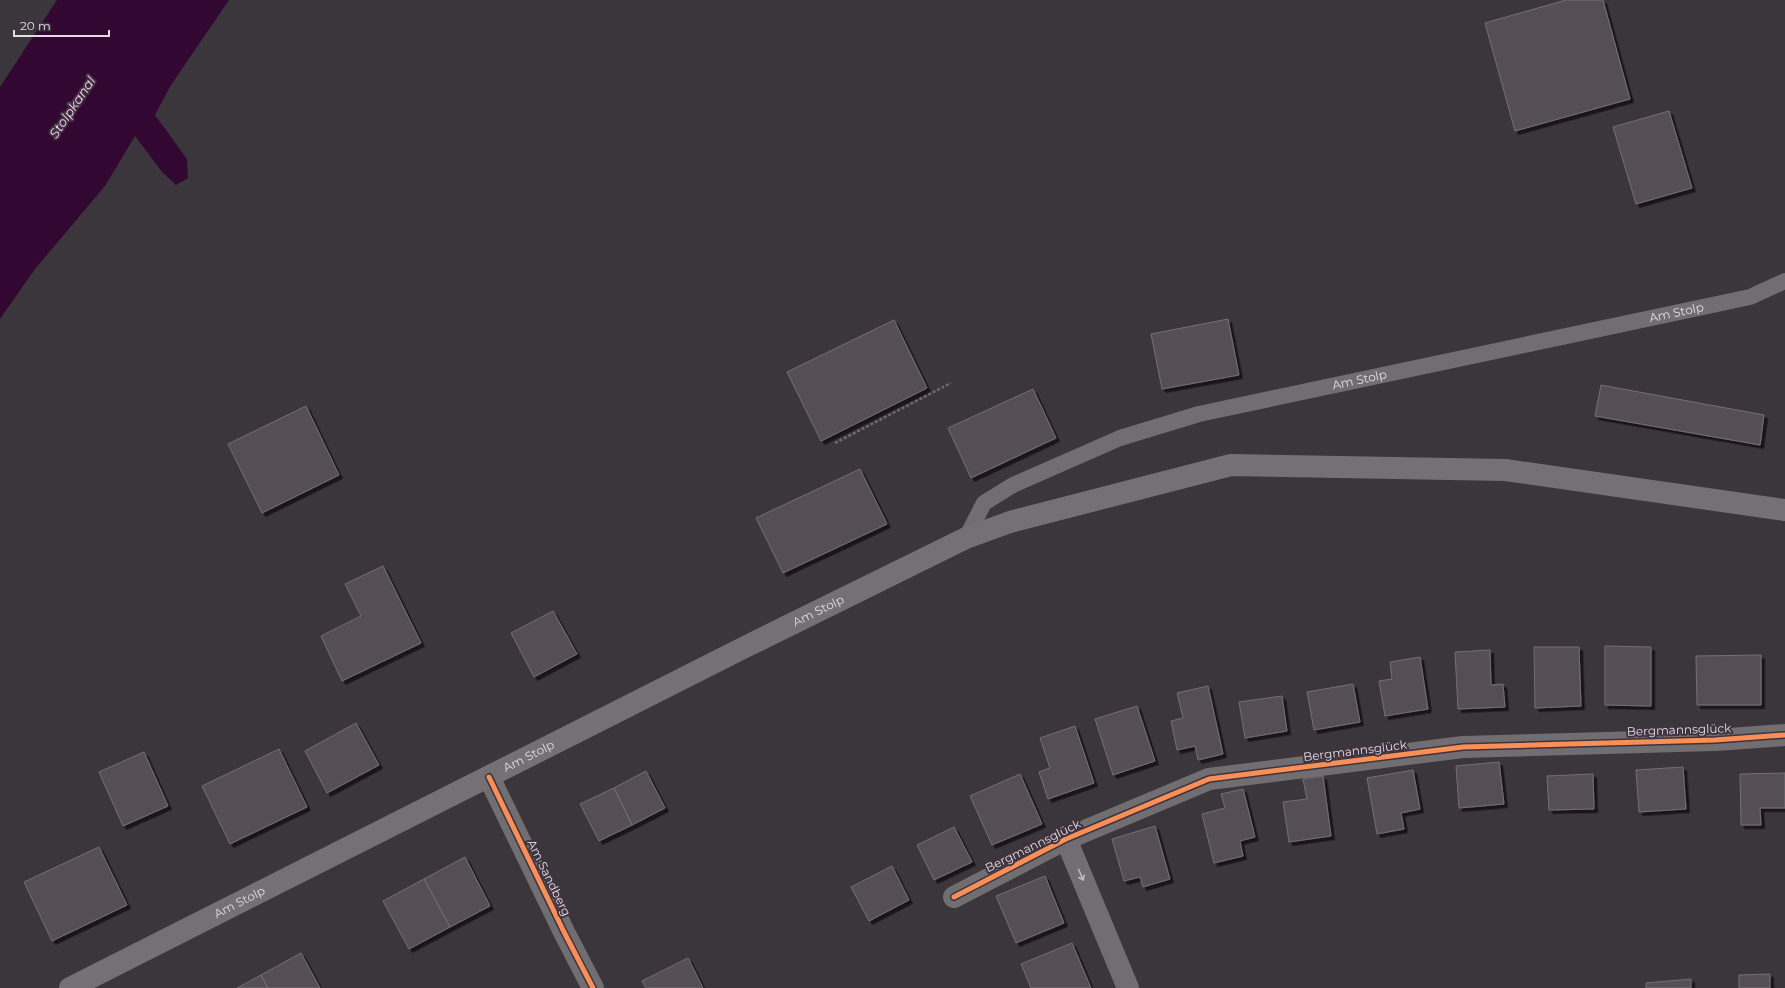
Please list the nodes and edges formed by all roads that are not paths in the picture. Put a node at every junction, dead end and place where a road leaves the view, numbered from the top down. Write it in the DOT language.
graph roads {
  1 [pos="1785,281"];
  2 [pos="1785,510"];
  3 [pos="966,538"];
  4 [pos="1785,735"];
  5 [pos="489,776"];
  6 [pos="1066,839"];
  7 [pos="954,897"];
  8 [pos="70,988"];
  9 [pos="594,988"];
  10 [pos="1128,988"];
  1 -- 3 [label="lane, Am Stolp"];
  2 -- 3 [label="main road, Am Stolp"];
  3 -- 5 [label="main road, Am Stolp"];
  4 -- 6 [label="street, Bergmannsglück"];
  5 -- 8 [label="main road, Am Stolp"];
  5 -- 9 [label="street, Am Sandberg"];
  6 -- 7 [label="street, Bergmannsglück"];
  6 -- 10 [label="street, Bergmannsglück, one-way"];
}
